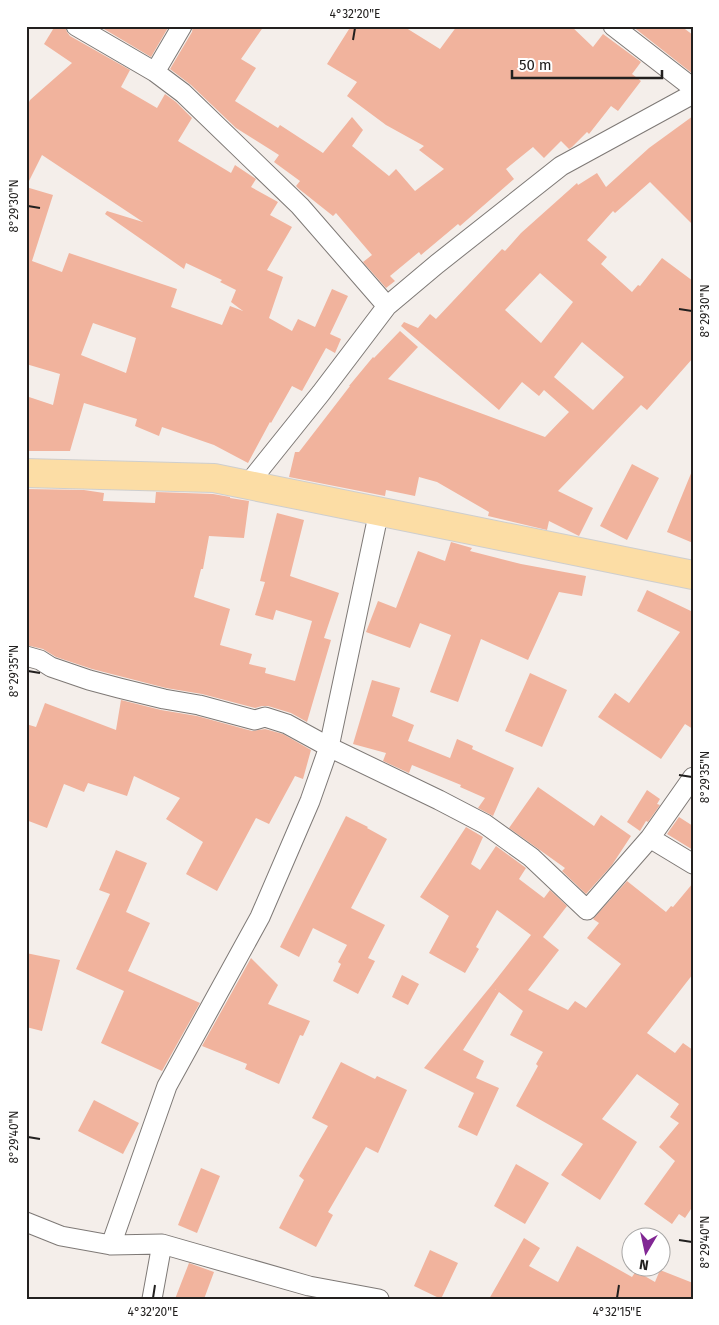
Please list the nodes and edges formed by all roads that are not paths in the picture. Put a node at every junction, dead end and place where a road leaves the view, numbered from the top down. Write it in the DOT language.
graph roads {
  1 [pos="76,26"];
  2 [pos="182,26"];
  3 [pos="613,26"];
  4 [pos="155,72"];
  5 [pos="693,88"];
  6 [pos="693,94"];
  7 [pos="387,306"];
  8 [pos="26,474"];
  9 [pos="248,484"];
  10 [pos="379,511"];
  11 [pos="693,575"];
  12 [pos="26,656"];
  13 [pos="328,747"];
  14 [pos="693,777"];
  15 [pos="650,838"];
  16 [pos="693,864"];
  17 [pos="26,1222"];
  18 [pos="162,1244"];
  19 [pos="111,1245"];
  20 [pos="152,1299"];
  21 [pos="379,1299"];
  1 -- 4 [label="street"];
  2 -- 4 [label="street"];
  3 -- 5 [label="street"];
  4 -- 7 [label="street"];
  6 -- 7 [label="street"];
  7 -- 9 [label="street"];
  8 -- 9 [label="main road"];
  9 -- 10 [label="main road"];
  10 -- 11 [label="main road"];
  10 -- 13 [label="street"];
  12 -- 13 [label="street"];
  13 -- 15 [label="street"];
  13 -- 19 [label="street"];
  14 -- 15 [label="street"];
  15 -- 16 [label="street"];
  17 -- 19 [label="street"];
  18 -- 19 [label="street"];
  18 -- 20 [label="street"];
  18 -- 21 [label="street"];
}
